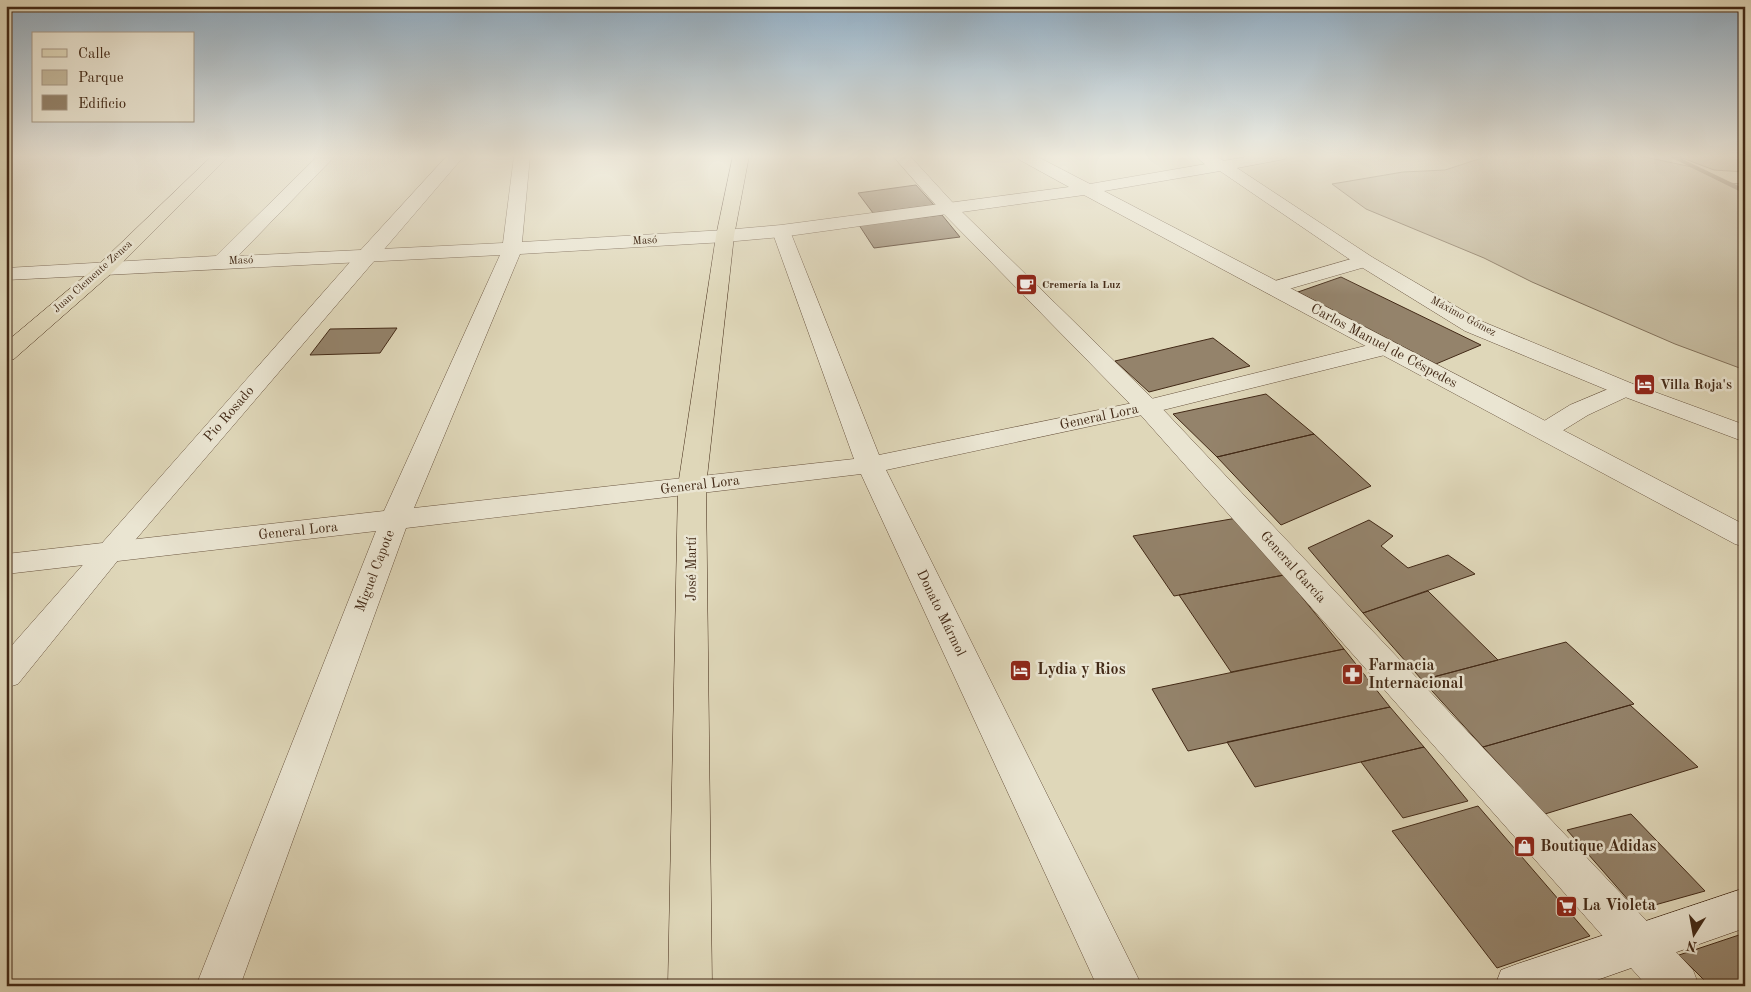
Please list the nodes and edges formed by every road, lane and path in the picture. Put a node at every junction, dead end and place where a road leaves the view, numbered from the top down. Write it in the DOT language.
graph roads {
  1 [pos="173,202"];
  2 [pos="281,202"];
  3 [pos="414,202"];
  4 [pos="516,202"];
  5 [pos="732,202"];
  6 [pos="943,202"];
  7 [pos="990,202"];
  8 [pos="1114,202"];
  9 [pos="1277,202"];
  10 [pos="948,208"];
  11 [pos="781,231"];
  12 [pos="726,236"];
  13 [pos="511,248"];
  14 [pos="365,257"];
  15 [pos="221,262"];
  16 [pos="1365,262"];
  17 [pos="106,268"];
  18 [pos="6,274"];
  19 [pos="1275,287"];
  20 [pos="1385,348"];
  21 [pos="6,354"];
  22 [pos="1626,389"];
  23 [pos="1146,408"];
  24 [pos="1545,431"];
  25 [pos="1745,434"];
  26 [pos="870,465"];
  27 [pos="692,486"];
  28 [pos="394,521"];
  29 [pos="1745,537"];
  30 [pos="109,552"];
  31 [pos="6,564"];
  32 [pos="6,675"];
  33 [pos="1745,908"];
  34 [pos="1636,944"];
  35 [pos="218,986"];
  36 [pos="690,986"];
  37 [pos="1120,986"];
  38 [pos="1517,986"];
  39 [pos="1677,986"];
  1 -- 17 [label="main road, Juan Clemente Zenea"];
  2 -- 15 [label="street"];
  3 -- 14 [label="street, Pio Rosado"];
  4 -- 13 [label="street, Miguel Capote"];
  5 -- 12 [label="main road, José Martí"];
  6 -- 10 [label="street, General García"];
  7 -- 10 [label="street, Masó"];
  8 -- 19 [label="street, Carlos Manuel de Céspedes"];
  9 -- 16 [label="street, Máximo Gómez"];
  10 -- 11 [label="street, Masó"];
  10 -- 23 [label="street, General García"];
  11 -- 12 [label="street, Masó"];
  11 -- 26 [label="street, Donato Mármol"];
  12 -- 13 [label="street, Masó"];
  12 -- 27 [label="main road, José Martí"];
  13 -- 14 [label="street, Masó"];
  13 -- 28 [label="street, Miguel Capote"];
  14 -- 15 [label="street, Masó"];
  14 -- 30 [label="street, Pio Rosado"];
  15 -- 17 [label="street, Masó"];
  16 -- 19 [label="street"];
  16 -- 22 [label="street, Máximo Gómez"];
  17 -- 18 [label="street, Masó"];
  17 -- 21 [label="main road, Juan Clemente Zenea"];
  19 -- 20 [label="street, Carlos Manuel de Céspedes"];
  20 -- 23 [label="street, General Lora"];
  20 -- 24 [label="street, Carlos Manuel de Céspedes"];
  22 -- 24 [label="street"];
  22 -- 25 [label="street, Máximo Gómez"];
  23 -- 26 [label="street, General Lora"];
  23 -- 34 [label="street, General García"];
  24 -- 29 [label="street, Carlos Manuel de Céspedes"];
  26 -- 27 [label="street, General Lora"];
  26 -- 37 [label="street, Donato Mármol"];
  27 -- 28 [label="street, General Lora"];
  27 -- 36 [label="main road, José Martí"];
  28 -- 30 [label="street, General Lora"];
  28 -- 35 [label="street, Miguel Capote"];
  30 -- 31 [label="street, General Lora"];
  30 -- 32 [label="street, Pio Rosado"];
  33 -- 34 [label="street"];
  34 -- 38 [label="street"];
  34 -- 39 [label="street, General García"];
}
